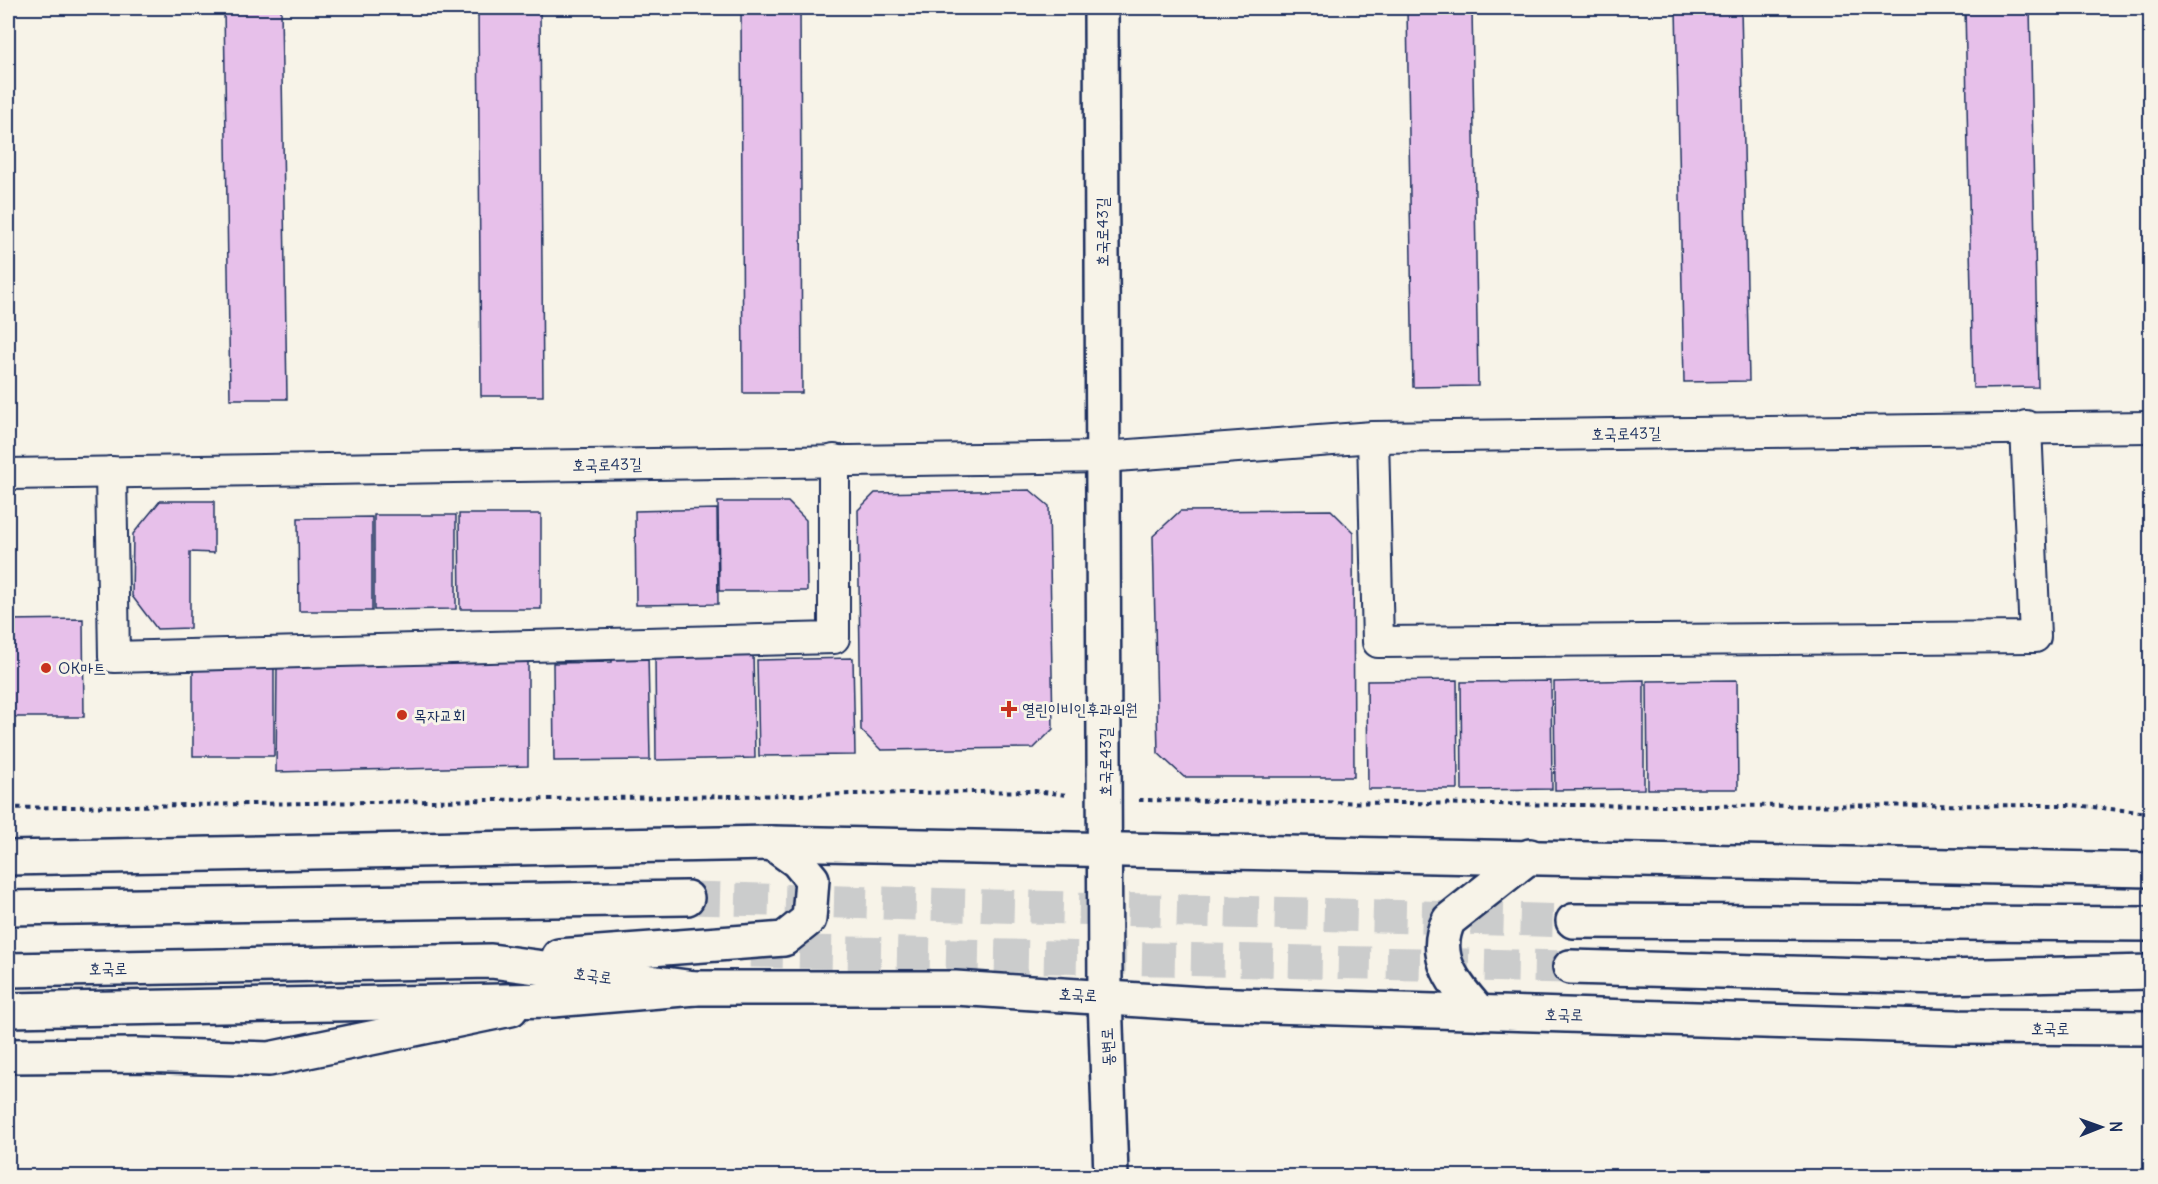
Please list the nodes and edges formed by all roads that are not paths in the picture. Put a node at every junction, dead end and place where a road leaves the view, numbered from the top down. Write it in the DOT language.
graph roads {
  1 [pos="1101,8"];
  2 [pos="2026,426"];
  3 [pos="2151,427"];
  4 [pos="1373,437"];
  5 [pos="1103,457"];
  6 [pos="834,460"];
  7 [pos="111,472"];
  8 [pos="8,474"];
  9 [pos="772,843"];
  10 [pos="1106,851"];
  11 [pos="1530,856"];
  12 [pos="8,858"];
  13 [pos="2151,870"];
  14 [pos="687,898"];
  15 [pos="8,908"];
  16 [pos="1573,921"];
  17 [pos="2151,924"];
  18 [pos="491,961"];
  19 [pos="1570,967"];
  20 [pos="8,970"];
  21 [pos="2151,972"];
  22 [pos="695,988"];
  23 [pos="1105,996"];
  24 [pos="553,1000"];
  25 [pos="8,1010"];
  26 [pos="1480,1013"];
  27 [pos="2151,1028"];
  28 [pos="8,1056"];
  29 [pos="1111,1176"];
  1 -- 5 [label="main road, 호국로43길"];
  2 -- 3 [label="street, 호국로43길"];
  2 -- 4 [label="street, 호국로43길"];
  2 -- 4 [label="street"];
  4 -- 5 [label="street, 호국로43길"];
  5 -- 6 [label="street, 호국로43길"];
  5 -- 10 [label="main road, 호국로43길"];
  6 -- 7 [label="street, 호국로43길"];
  6 -- 7 [label="street"];
  7 -- 8 [label="street, 호국로43길"];
  9 -- 10 [label="main road"];
  9 -- 12 [label="main road"];
  9 -- 18 [label="main road"];
  10 -- 11 [label="main road"];
  10 -- 23 [label="main road, 호국로43길"];
  11 -- 13 [label="main road"];
  11 -- 26 [label="main road"];
  14 -- 15 [label="main road"];
  16 -- 17 [label="main road"];
  18 -- 20 [label="main road, 호국로"];
  18 -- 22 [label="main road, 호국로"];
  19 -- 21 [label="main road"];
  22 -- 23 [label="main road, 호국로"];
  22 -- 24 [label="main road"];
  23 -- 26 [label="main road, 호국로"];
  23 -- 29 [label="main road, 동변로"];
  24 -- 25 [label="main road"];
  24 -- 28 [label="main road"];
  26 -- 27 [label="main road, 호국로"];
}
